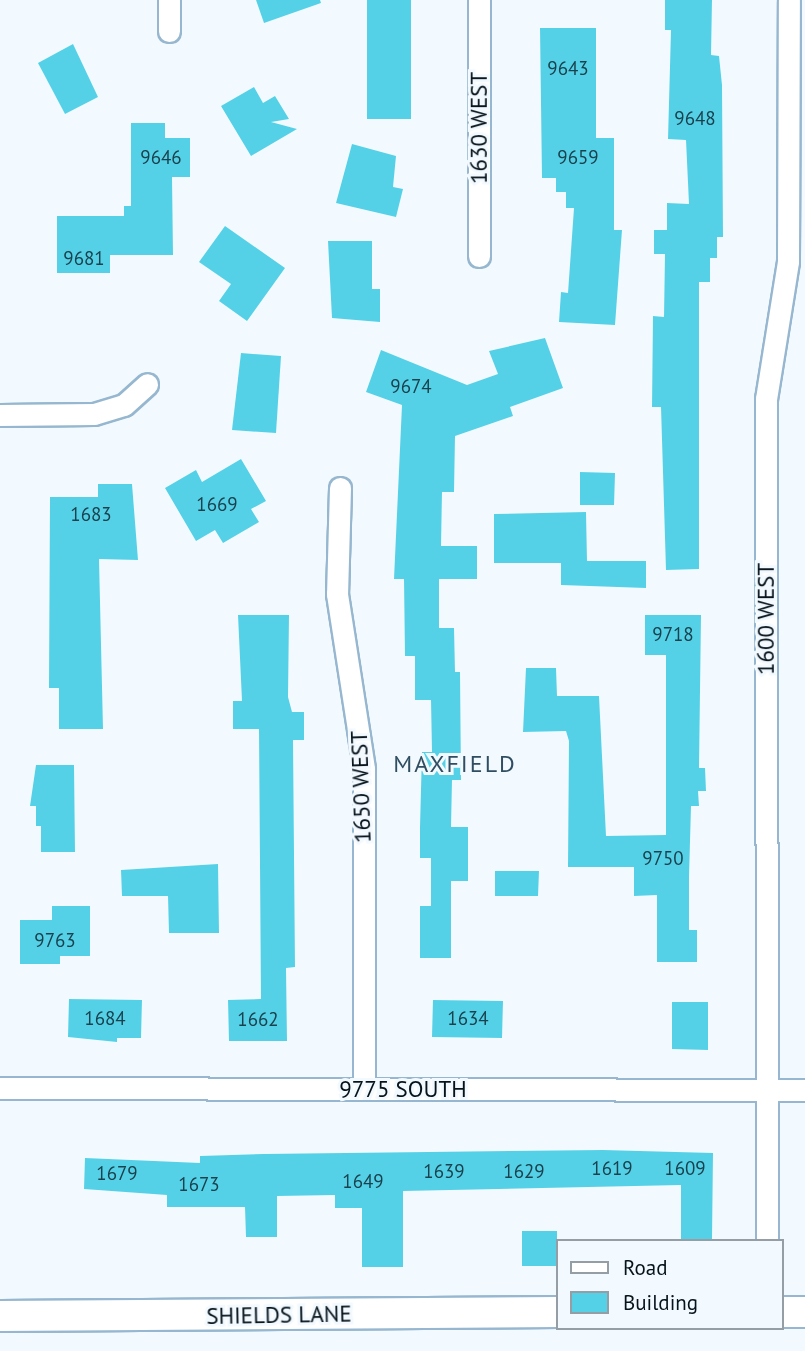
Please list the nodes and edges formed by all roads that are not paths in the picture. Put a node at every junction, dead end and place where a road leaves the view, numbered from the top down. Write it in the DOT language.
graph roads {
  1 [pos="169,0"];
  2 [pos="479,0"];
  3 [pos="789,0"];
  4 [pos="169,31"];
  5 [pos="479,256"];
  6 [pos="148,384"];
  7 [pos="0,415"];
  8 [pos="340,488"];
  9 [pos="0,1088"];
  10 [pos="364,1089"];
  11 [pos="767,1090"];
  12 [pos="805,1090"];
  13 [pos="767,1239"];
  14 [pos="556,1312"];
  15 [pos="784,1312"];
  16 [pos="805,1312"];
  17 [pos="0,1316"];
  1 -- 4 [label="street"];
  2 -- 5 [label="street, 1630 WEST"];
  3 -- 11 [label="street, 1600 WEST"];
  6 -- 7 [label="street"];
  8 -- 10 [label="street, 1650 WEST"];
  9 -- 10 [label="street, 9775 SOUTH"];
  10 -- 11 [label="street, 9775 SOUTH"];
  11 -- 12 [label="street, 9775 SOUTH"];
  11 -- 13 [label="street, 1600 WEST"];
  14 -- 17 [label="main road, SHIELDS LANE"];
  15 -- 16 [label="main road"];
}
